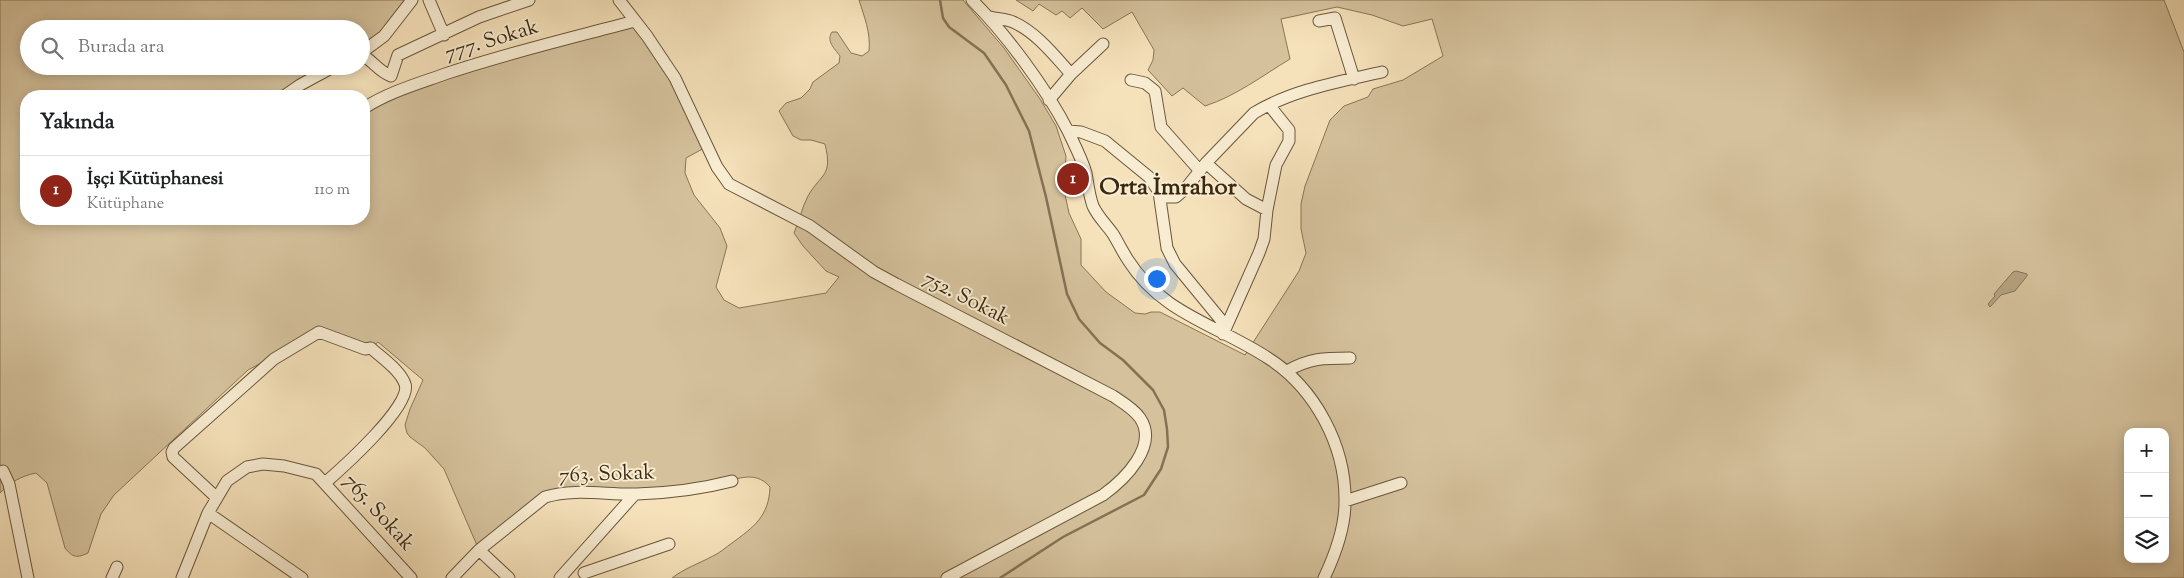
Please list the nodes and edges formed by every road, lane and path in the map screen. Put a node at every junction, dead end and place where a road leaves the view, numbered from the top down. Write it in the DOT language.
graph roads {
  1 [pos="412,0"];
  2 [pos="429,0"];
  3 [pos="530,0"];
  4 [pos="619,0"];
  5 [pos="972,0"];
  6 [pos="990,17"];
  7 [pos="1319,21"];
  8 [pos="635,22"];
  9 [pos="444,35"];
  10 [pos="1103,44"];
  11 [pos="370,47"];
  12 [pos="370,59"];
  13 [pos="1382,72"];
  14 [pos="1071,74"];
  15 [pos="318,75"];
  16 [pos="391,76"];
  17 [pos="1354,79"];
  18 [pos="1131,80"];
  19 [pos="293,90"];
  20 [pos="398,90"];
  21 [pos="1050,100"];
  22 [pos="370,105"];
  23 [pos="1269,105"];
  24 [pos="1068,131"];
  25 [pos="1203,167"];
  26 [pos="1161,198"];
  27 [pos="1267,210"];
  28 [pos="1223,334"];
  29 [pos="1350,358"];
  30 [pos="1287,371"];
  31 [pos="3,471"];
  32 [pos="732,482"];
  33 [pos="325,483"];
  34 [pos="1401,483"];
  35 [pos="635,494"];
  36 [pos="217,498"];
  37 [pos="1345,501"];
  38 [pos="208,513"];
  39 [pos="669,544"];
  40 [pos="479,550"];
  41 [pos="117,567"];
  42 [pos="564,575"];
  43 [pos="584,576"];
  44 [pos="28,578"];
  45 [pos="112,578"];
  46 [pos="182,578"];
  47 [pos="302,578"];
  48 [pos="411,578"];
  49 [pos="452,578"];
  50 [pos="510,578"];
  51 [pos="946,578"];
  52 [pos="1324,578"];
  1 -- 11 [label="street"];
  2 -- 9 [label="street"];
  3 -- 9 [label="street"];
  4 -- 8 [label="street, 752. Sokak"];
  5 -- 6 [label="street"];
  6 -- 14 [label="street"];
  6 -- 21 [label="street"];
  7 -- 17 [label="street"];
  8 -- 20 [label="street, 777. Sokak"];
  8 -- 51 [label="street, 752. Sokak"];
  9 -- 16 [label="street"];
  10 -- 14 [label="street"];
  12 -- 16 [label="street"];
  13 -- 17 [label="street"];
  14 -- 21 [label="street"];
  15 -- 19 [label="street"];
  16 -- 20 [label="street"];
  17 -- 23 [label="street"];
  18 -- 25 [label="street"];
  20 -- 22 [label="street, 777. Sokak"];
  21 -- 24 [label="street"];
  23 -- 25 [label="street"];
  23 -- 27 [label="street"];
  24 -- 26 [label="street"];
  24 -- 28 [label="street"];
  25 -- 26 [label="street"];
  25 -- 27 [label="street"];
  26 -- 28 [label="street"];
  27 -- 28 [label="street"];
  28 -- 30 [label="street"];
  29 -- 30 [label="street"];
  30 -- 37 [label="street"];
  31 -- 44 [label="street"];
  32 -- 35 [label="street, 763. Sokak"];
  33 -- 36 [label="street, 765. Sokak"];
  33 -- 36 [label="street"];
  33 -- 48 [label="street, 765. Sokak"];
  34 -- 37 [label="street"];
  35 -- 40 [label="street, 763. Sokak"];
  35 -- 42 [label="street"];
  36 -- 38 [label="street"];
  37 -- 52 [label="street"];
  38 -- 46 [label="street"];
  38 -- 47 [label="street"];
  39 -- 43 [label="street"];
  40 -- 49 [label="street, 763. Sokak"];
  40 -- 50 [label="street"];
  41 -- 45 [label="street"];
  42 -- 43 [label="street"];
}
